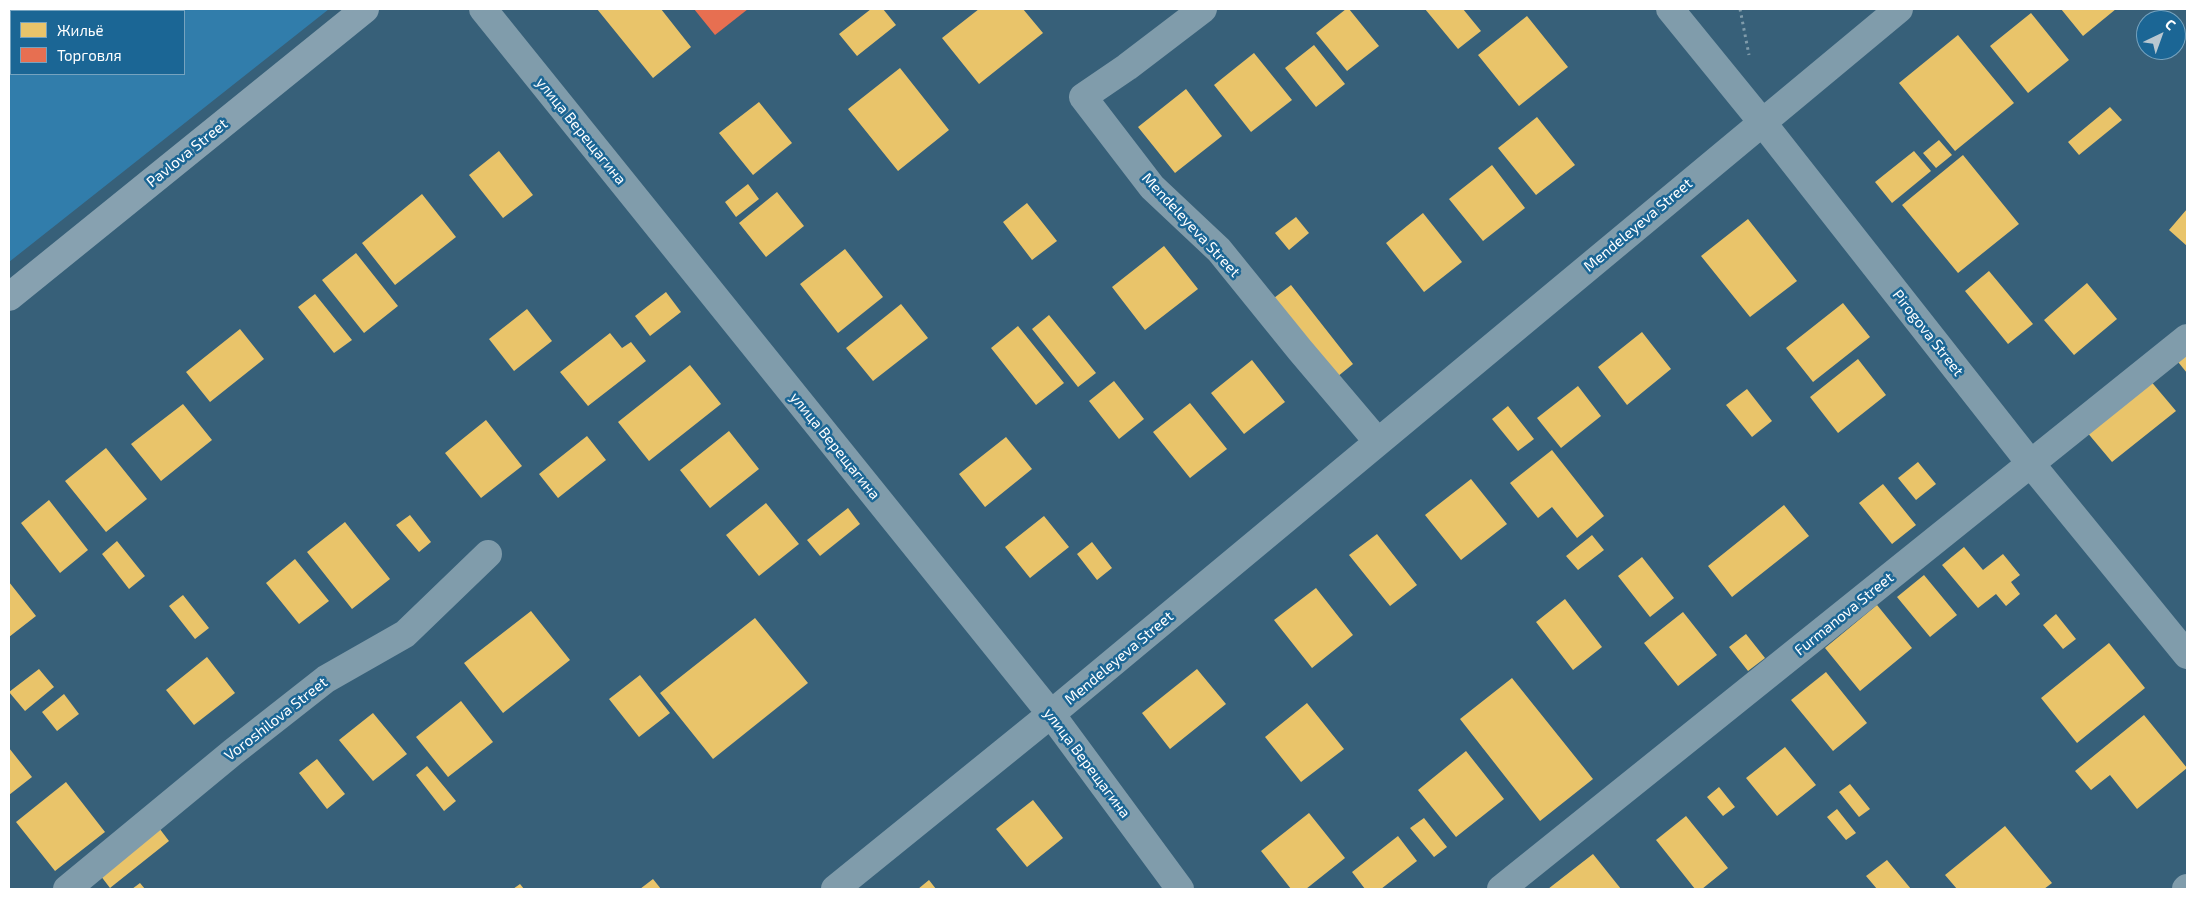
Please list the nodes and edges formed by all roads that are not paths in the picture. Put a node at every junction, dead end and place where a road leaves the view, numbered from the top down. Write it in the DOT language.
graph roads {
  1 [pos="365,9"];
  2 [pos="482,9"];
  3 [pos="1203,9"];
  4 [pos="1670,9"];
  5 [pos="1899,9"];
  6 [pos="1762,122"];
  7 [pos="9,297"];
  8 [pos="2187,338"];
  9 [pos="1378,442"];
  10 [pos="2031,464"];
  11 [pos="488,554"];
  12 [pos="2187,655"];
  13 [pos="1051,714"];
  14 [pos="67,889"];
  15 [pos="835,889"];
  16 [pos="1180,889"];
  17 [pos="1502,889"];
  1 -- 7 [label="street, Pavlova Street"];
  2 -- 13 [label="street, улица Верещагина"];
  3 -- 9 [label="street, Mendeleyeva Street"];
  4 -- 6 [label="street, Pirogova Street"];
  5 -- 6 [label="street, Mendeleyeva Street"];
  6 -- 9 [label="street, Mendeleyeva Street"];
  6 -- 10 [label="street, Pirogova Street"];
  8 -- 10 [label="street, Furmanova Street"];
  9 -- 13 [label="street, Mendeleyeva Street"];
  10 -- 12 [label="street, Pirogova Street"];
  10 -- 17 [label="street, Furmanova Street"];
  11 -- 14 [label="street, Voroshilova Street"];
  13 -- 15 [label="street, Mendeleyeva Street"];
  13 -- 16 [label="street, улица Верещагина"];
}
